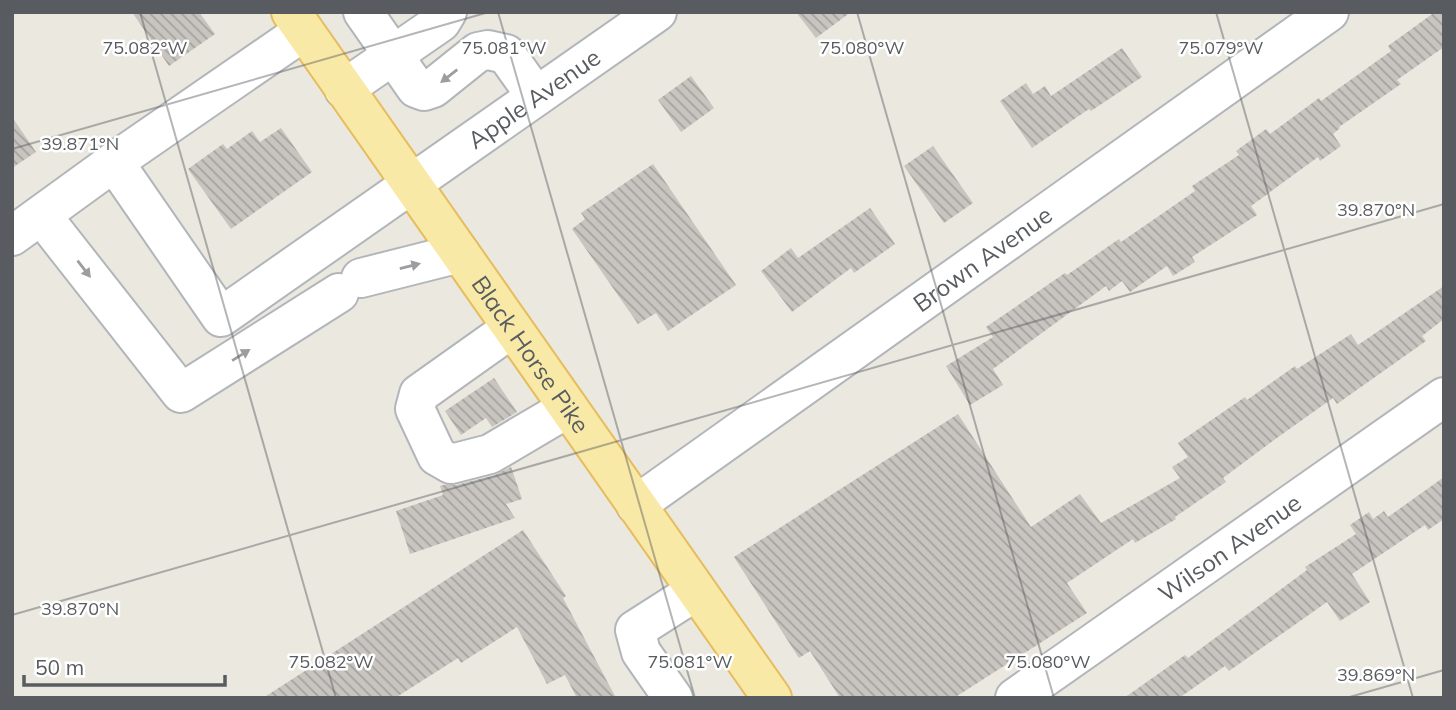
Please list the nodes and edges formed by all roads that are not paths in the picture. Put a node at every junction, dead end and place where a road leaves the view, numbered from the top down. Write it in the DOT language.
graph roads {
  1 [pos="363,12"];
  2 [pos="447,12"];
  3 [pos="657,12"];
  4 [pos="1329,12"];
  5 [pos="297,22"];
  6 [pos="394,56"];
  7 [pos="344,89"];
  8 [pos="536,96"];
  9 [pos="114,162"];
  10 [pos="411,186"];
  11 [pos="27,226"];
  12 [pos="460,253"];
  13 [pos="512,328"];
  14 [pos="1444,397"];
  15 [pos="568,408"];
  16 [pos="636,505"];
  17 [pos="696,591"];
  18 [pos="656,692"];
  19 [pos="772,698"];
  20 [pos="1015,698"];
  1 -- 6 [label="street"];
  2 -- 6 [label="street"];
  3 -- 8 [label="street, Apple Avenue"];
  4 -- 16 [label="street, Brown Avenue"];
  5 -- 7 [label="main road, Black Horse Pike"];
  5 -- 9 [label="street"];
  6 -- 7 [label="street"];
  8 -- 6 [label="street, one-way"];
  7 -- 10 [label="main road, Black Horse Pike"];
  8 -- 10 [label="street, Apple Avenue"];
  9 -- 10 [label="street, Apple Avenue"];
  9 -- 11 [label="street"];
  10 -- 12 [label="main road, Black Horse Pike"];
  11 -- 12 [label="street, one-way"];
  12 -- 13 [label="main road, Black Horse Pike"];
  13 -- 15 [label="main road, Black Horse Pike"];
  13 -- 15 [label="street"];
  14 -- 20 [label="street, Wilson Avenue"];
  15 -- 16 [label="main road, Black Horse Pike"];
  16 -- 17 [label="main road, Black Horse Pike"];
  17 -- 18 [label="street"];
  17 -- 19 [label="main road, Black Horse Pike"];
}
